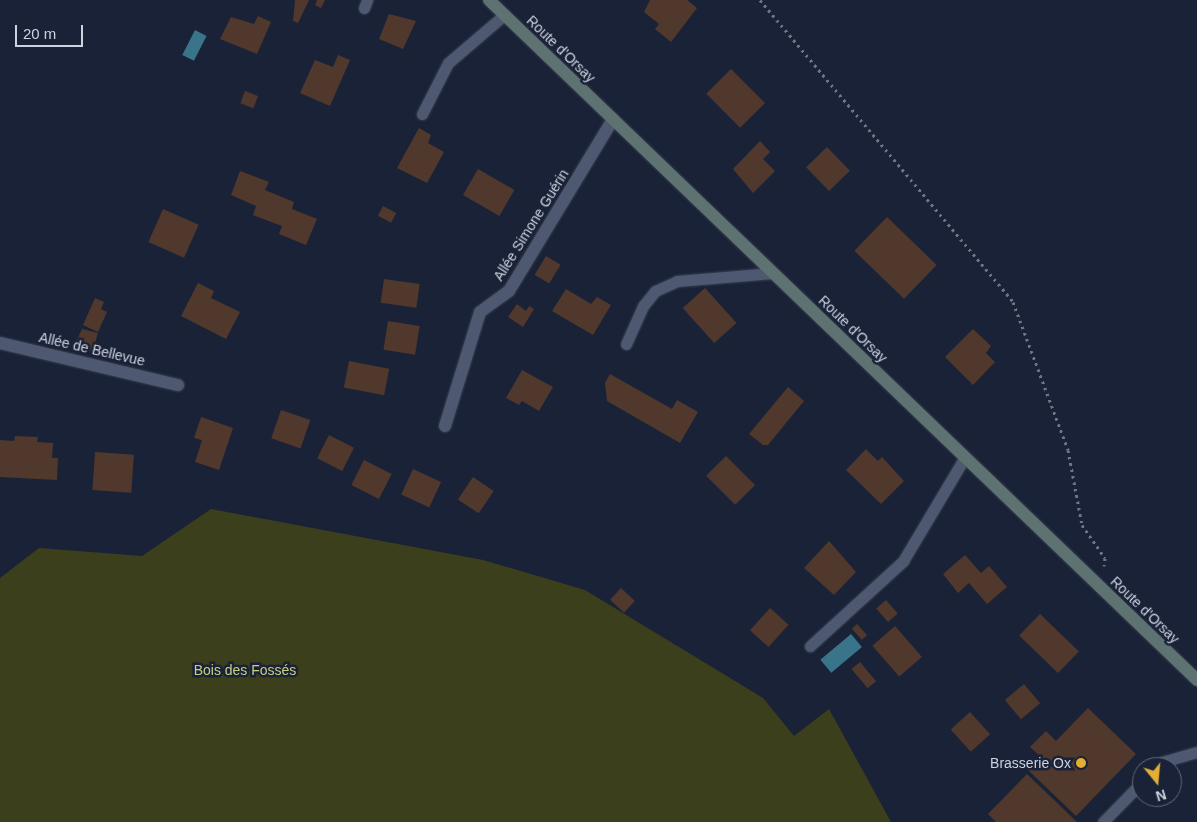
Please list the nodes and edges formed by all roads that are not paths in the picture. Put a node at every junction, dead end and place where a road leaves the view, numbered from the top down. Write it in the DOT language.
graph roads {
  1 [pos="489,0"];
  2 [pos="504,15"];
  3 [pos="422,114"];
  4 [pos="613,119"];
  5 [pos="773,273"];
  6 [pos="0,343"];
  7 [pos="626,344"];
  8 [pos="178,385"];
  9 [pos="445,426"];
  10 [pos="965,457"];
  11 [pos="810,646"];
  12 [pos="1197,680"];
  13 [pos="1197,752"];
  14 [pos="1180,757"];
  15 [pos="1132,792"];
  16 [pos="1103,822"];
  1 -- 2 [label="main road, Route d'Orsay"];
  2 -- 3 [label="lane"];
  2 -- 4 [label="main road, Route d'Orsay"];
  4 -- 5 [label="main road, Route d'Orsay"];
  4 -- 9 [label="street, Allée Simone Guérin"];
  5 -- 7 [label="lane"];
  5 -- 10 [label="main road, Route d'Orsay"];
  6 -- 8 [label="street, Allée de Bellevue"];
  10 -- 11 [label="lane"];
  10 -- 12 [label="main road, Route d'Orsay"];
  13 -- 14 [label="lane"];
  15 -- 16 [label="lane"];
}
